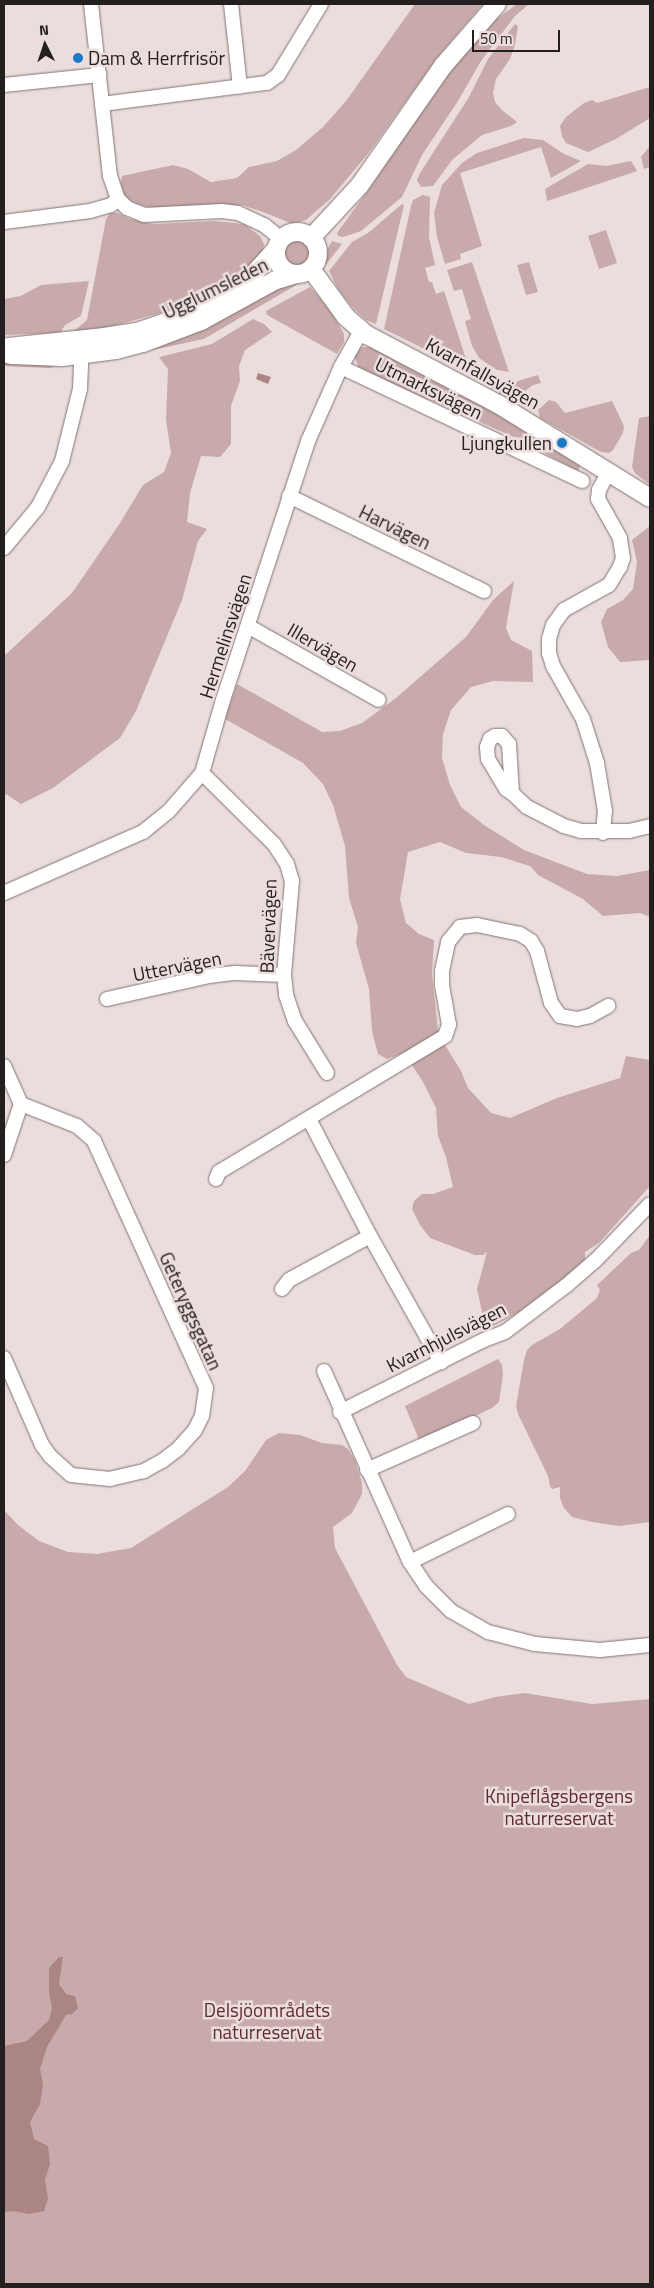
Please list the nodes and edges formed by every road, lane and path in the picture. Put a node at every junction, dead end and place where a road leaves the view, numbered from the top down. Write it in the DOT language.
graph roads {
  1 [pos="91,4"];
  2 [pos="231,4"];
  3 [pos="321,4"];
  4 [pos="496,4"];
  5 [pos="99,74"];
  6 [pos="4,85"];
  7 [pos="240,87"];
  8 [pos="102,104"];
  9 [pos="118,199"];
  10 [pos="4,222"];
  11 [pos="311,238"];
  12 [pos="279,244"];
  13 [pos="304,271"];
  14 [pos="361,331"];
  15 [pos="4,347"];
  16 [pos="82,348"];
  17 [pos="4,353"];
  18 [pos="341,367"];
  19 [pos="609,471"];
  20 [pos="582,481"];
  21 [pos="289,496"];
  22 [pos="650,498"];
  23 [pos="4,548"];
  24 [pos="484,591"];
  25 [pos="248,626"];
  26 [pos="378,700"];
  27 [pos="202,773"];
  28 [pos="512,793"];
  29 [pos="650,826"];
  30 [pos="603,832"];
  31 [pos="4,893"];
  32 [pos="284,975"];
  33 [pos="107,999"];
  34 [pos="608,1006"];
  35 [pos="4,1066"];
  36 [pos="327,1073"];
  37 [pos="21,1104"];
  38 [pos="309,1119"];
  39 [pos="4,1155"];
  40 [pos="216,1179"];
  41 [pos="650,1204"];
  42 [pos="370,1236"];
  43 [pos="282,1289"];
  44 [pos="4,1358"];
  45 [pos="441,1362"];
  46 [pos="324,1371"];
  47 [pos="340,1412"];
  48 [pos="473,1423"];
  49 [pos="367,1470"];
  50 [pos="508,1514"];
  51 [pos="410,1562"];
  52 [pos="650,1645"];
  1 -- 5 [label="street"];
  2 -- 7 [label="street"];
  3 -- 7 [label="street"];
  4 -- 11 [label="street"];
  5 -- 6 [label="street"];
  5 -- 8 [label="street"];
  7 -- 8 [label="street"];
  8 -- 9 [label="street"];
  9 -- 10 [label="street"];
  9 -- 12 [label="street"];
  11 -- 12 [label="street, Ugglumsleden"];
  11 -- 13 [label="street"];
  12 -- 13 [label="street, Ugglumsleden"];
  12 -- 16 [label="street, Ugglumsleden"];
  13 -- 14 [label="street, Kvarnfallsvägen"];
  13 -- 16 [label="street, Ugglumsleden"];
  14 -- 18 [label="street, Hermelinsvägen"];
  14 -- 19 [label="street, Kvarnfallsvägen"];
  15 -- 16 [label="street, Ugglumsleden"];
  16 -- 17 [label="street, Ugglumsleden"];
  16 -- 23 [label="street"];
  18 -- 20 [label="street, Utmarksvägen"];
  18 -- 21 [label="street, Hermelinsvägen"];
  19 -- 22 [label="street, Kvarnfallsvägen"];
  19 -- 30 [label="street"];
  21 -- 24 [label="street, Harvägen"];
  21 -- 25 [label="street, Hermelinsvägen"];
  25 -- 26 [label="street, Illervägen"];
  25 -- 27 [label="street, Hermelinsvägen"];
  27 -- 31 [label="street, Hermelinsvägen"];
  27 -- 32 [label="street, Bävervägen"];
  28 -- 30 [label="street"];
  29 -- 30 [label="street"];
  32 -- 33 [label="street, Uttervägen"];
  32 -- 36 [label="street, Bävervägen"];
  34 -- 38 [label="street"];
  35 -- 37 [label="street"];
  37 -- 39 [label="street"];
  37 -- 44 [label="street, Geteryggsgatan"];
  38 -- 40 [label="street"];
  38 -- 42 [label="street"];
  41 -- 45 [label="street, Kvarnhjulsvägen"];
  42 -- 43 [label="street"];
  42 -- 45 [label="street"];
  45 -- 47 [label="street, Kvarnhjulsvägen"];
  46 -- 47 [label="street"];
  47 -- 49 [label="street"];
  48 -- 49 [label="street"];
  49 -- 51 [label="street"];
  50 -- 51 [label="street"];
  51 -- 52 [label="street"];
}
